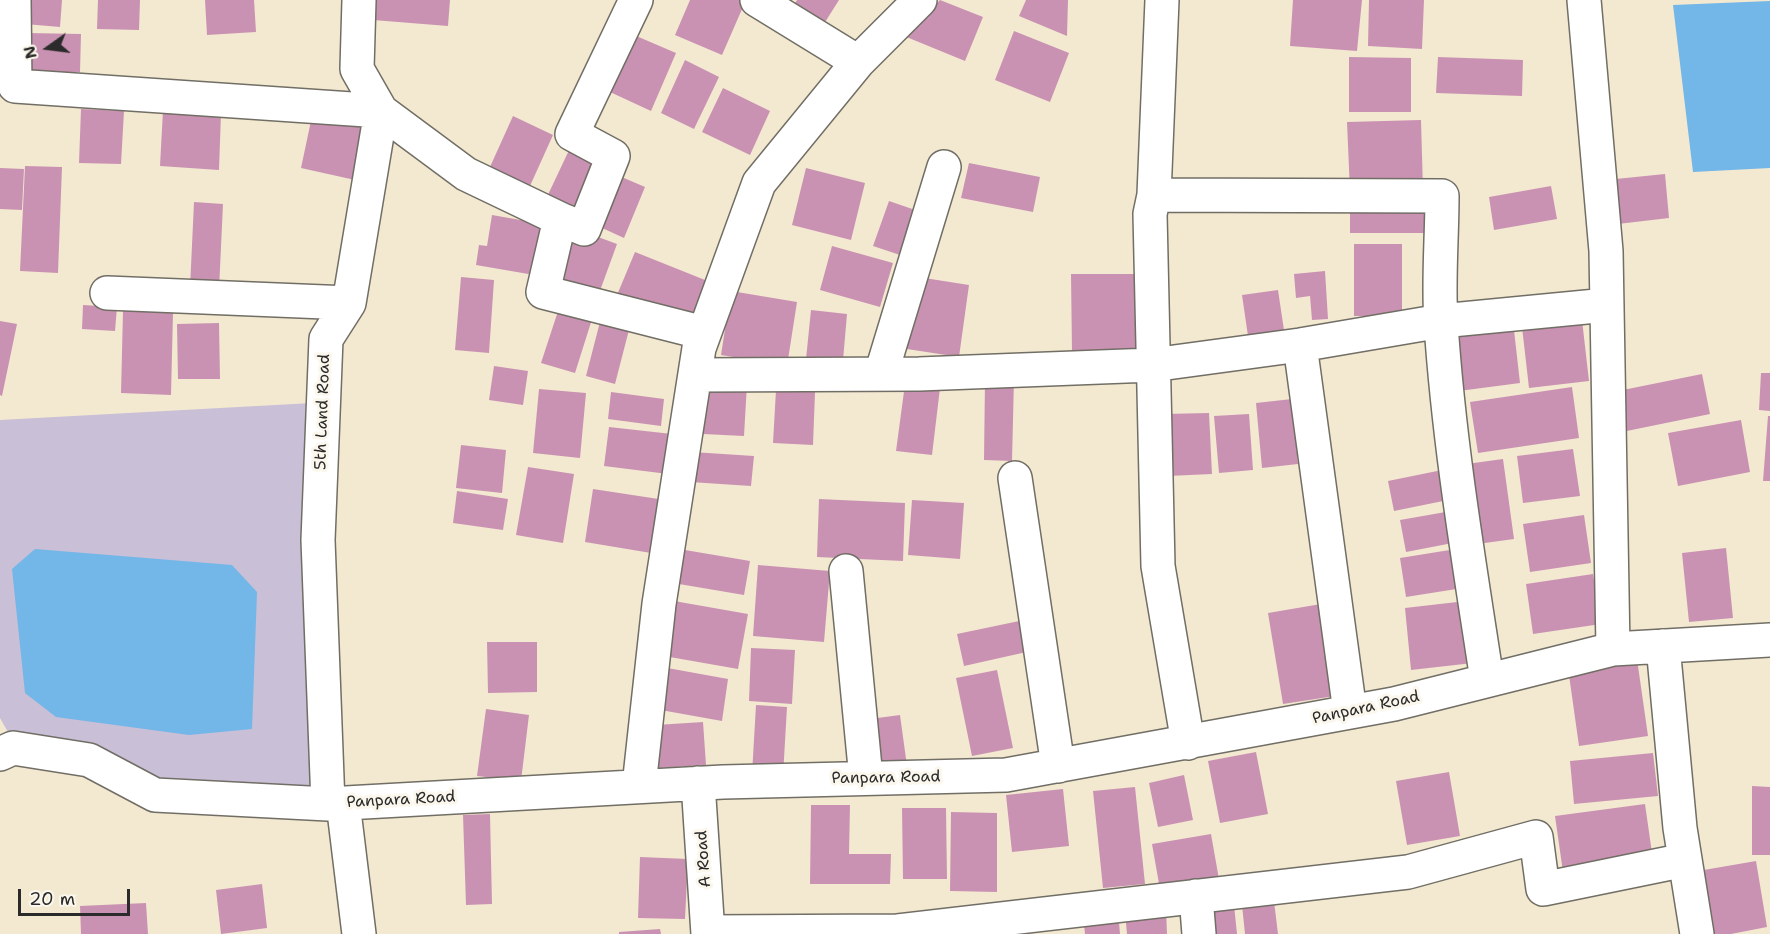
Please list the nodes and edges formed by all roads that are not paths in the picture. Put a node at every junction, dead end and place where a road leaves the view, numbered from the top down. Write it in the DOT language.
graph roads {
  1 [pos="14,0"];
  2 [pos="359,0"];
  3 [pos="636,0"];
  4 [pos="757,0"];
  5 [pos="920,0"];
  6 [pos="1162,0"];
  7 [pos="1584,0"];
  8 [pos="858,62"];
  9 [pos="381,111"];
  10 [pos="944,167"];
  11 [pos="1154,195"];
  12 [pos="560,219"];
  13 [pos="107,293"];
  14 [pos="349,303"];
  15 [pos="1607,305"];
  16 [pos="1441,321"];
  17 [pos="704,333"];
  18 [pos="1300,345"];
  19 [pos="1152,365"];
  20 [pos="881,374"];
  21 [pos="695,375"];
  22 [pos="1015,478"];
  23 [pos="846,571"];
  24 [pos="1770,640"];
  25 [pos="1663,646"];
  26 [pos="1613,649"];
  27 [pos="1487,680"];
  28 [pos="1350,712"];
  29 [pos="1188,743"];
  30 [pos="0,754"];
  31 [pos="1058,766"];
  32 [pos="866,778"];
  33 [pos="698,783"];
  34 [pos="639,786"];
  35 [pos="336,803"];
  36 [pos="1685,860"];
  37 [pos="1196,896"];
  38 [pos="708,933"];
  39 [pos="898,933"];
  40 [pos="358,934"];
  41 [pos="1199,934"];
  42 [pos="1697,934"];
  1 -- 9 [label="street"];
  2 -- 9 [label="street"];
  3 -- 12 [label="street"];
  4 -- 8 [label="street"];
  5 -- 8 [label="street"];
  6 -- 11 [label="street"];
  7 -- 15 [label="street"];
  8 -- 17 [label="street"];
  9 -- 12 [label="street"];
  9 -- 14 [label="street, 5th Land Road"];
  10 -- 20 [label="street"];
  11 -- 16 [label="street"];
  11 -- 19 [label="street"];
  12 -- 17 [label="street"];
  13 -- 14 [label="street"];
  14 -- 35 [label="street, 5th Land Road"];
  15 -- 16 [label="street"];
  15 -- 26 [label="street"];
  16 -- 18 [label="street"];
  16 -- 27 [label="street"];
  17 -- 21 [label="street"];
  18 -- 19 [label="street"];
  18 -- 28 [label="street"];
  19 -- 20 [label="street"];
  19 -- 29 [label="street"];
  20 -- 21 [label="street"];
  21 -- 34 [label="street"];
  22 -- 31 [label="street"];
  23 -- 32 [label="street"];
  24 -- 25 [label="street, Panpara Road"];
  25 -- 26 [label="street, Panpara Road"];
  25 -- 36 [label="street"];
  26 -- 27 [label="street, Panpara Road"];
  27 -- 28 [label="street, Panpara Road"];
  28 -- 29 [label="street, Panpara Road"];
  29 -- 31 [label="street, Panpara Road"];
  30 -- 35 [label="street, Panpara Road"];
  31 -- 32 [label="street, Panpara Road"];
  32 -- 33 [label="street, Panpara Road"];
  33 -- 34 [label="street, Panpara Road"];
  33 -- 38 [label="street, A Road"];
  34 -- 35 [label="street, Panpara Road"];
  35 -- 40 [label="street, 5th Land Road"];
  36 -- 37 [label="street"];
  36 -- 42 [label="street"];
  37 -- 39 [label="street"];
  37 -- 41 [label="street"];
  38 -- 39 [label="street"];
}
